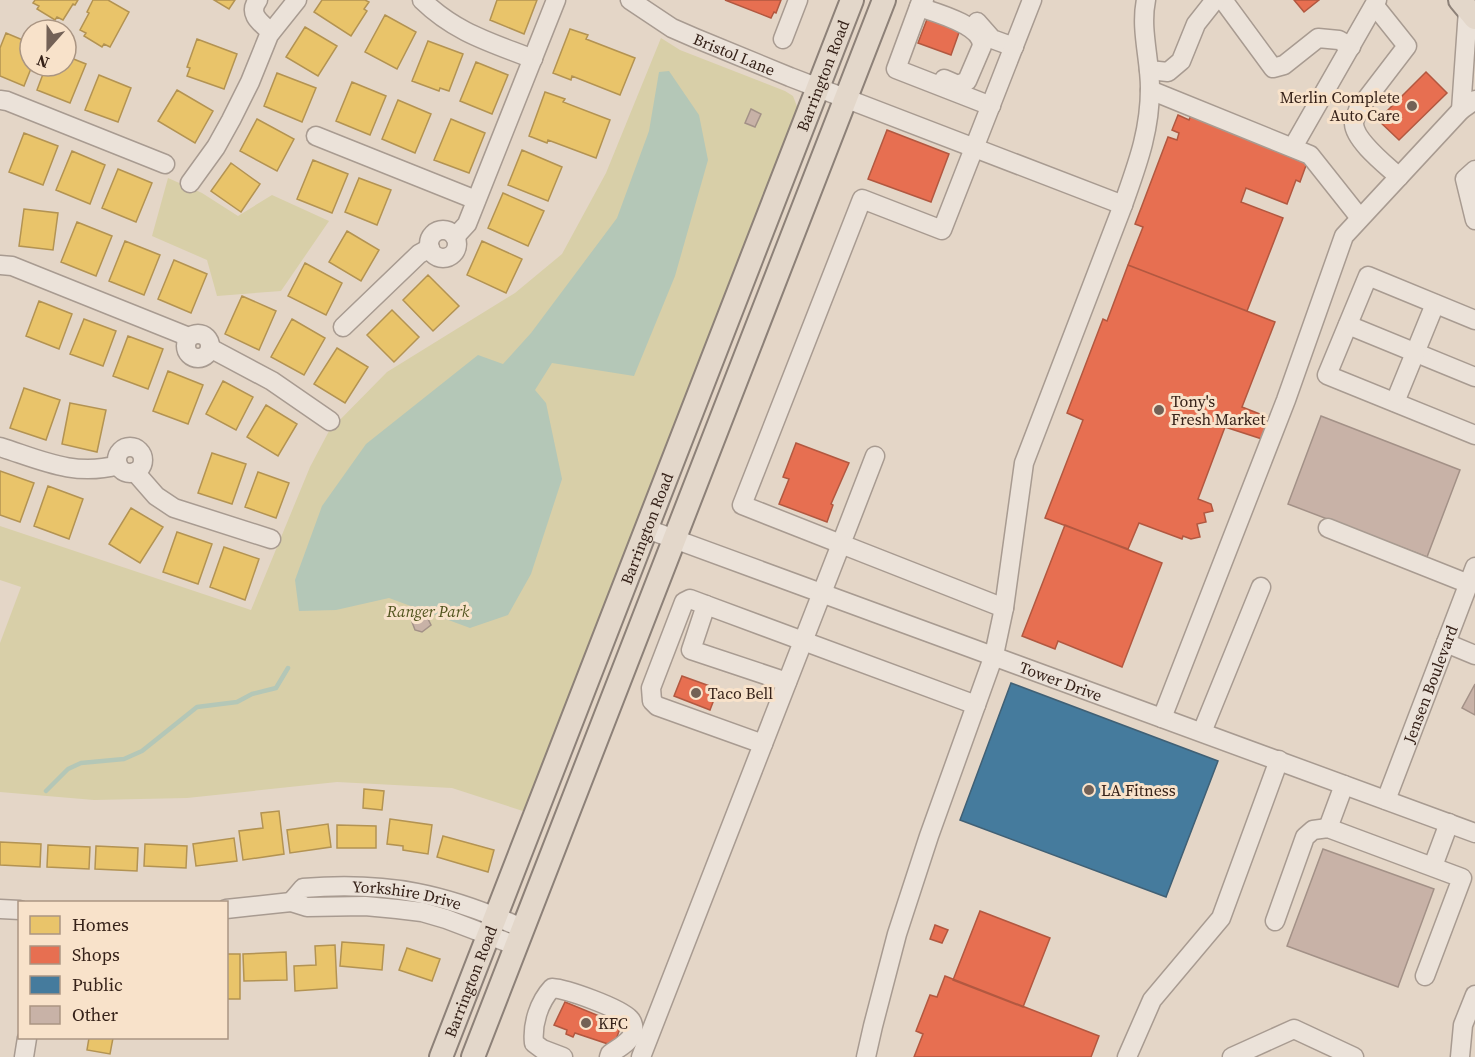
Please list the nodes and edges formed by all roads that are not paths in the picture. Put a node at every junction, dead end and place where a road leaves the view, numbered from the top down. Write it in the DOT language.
graph roads {
  1 [pos="258,0"];
  2 [pos="422,0"];
  3 [pos="556,0"];
  4 [pos="630,0"];
  5 [pos="798,0"];
  6 [pos="852,0"];
  7 [pos="884,0"];
  8 [pos="1032,0"];
  9 [pos="1146,0"];
  10 [pos="1215,0"];
  11 [pos="1223,0"];
  12 [pos="923,2"];
  13 [pos="1379,2"];
  14 [pos="289,3"];
  15 [pos="1468,9"];
  16 [pos="271,32"];
  17 [pos="783,39"];
  18 [pos="992,39"];
  19 [pos="1014,47"];
  20 [pos="1351,47"];
  21 [pos="533,59"];
  22 [pos="1149,70"];
  23 [pos="925,81"];
  24 [pos="819,88"];
  25 [pos="1150,90"];
  26 [pos="847,98"];
  27 [pos="969,98"];
  28 [pos="0,100"];
  29 [pos="1468,105"];
  30 [pos="991,106"];
  31 [pos="316,136"];
  32 [pos="975,147"];
  33 [pos="1293,147"];
  34 [pos="165,164"];
  35 [pos="1475,170"];
  36 [pos="1399,177"];
  37 [pos="189,183"];
  38 [pos="476,200"];
  39 [pos="1123,205"];
  40 [pos="1360,218"];
  41 [pos="1475,220"];
  42 [pos="0,265"];
  43 [pos="1435,304"];
  44 [pos="1475,320"];
  45 [pos="1348,325"];
  46 [pos="343,327"];
  47 [pos="1416,352"];
  48 [pos="1475,377"];
  49 [pos="1395,402"];
  50 [pos="330,421"];
  51 [pos="1473,430"];
  52 [pos="0,447"];
  53 [pos="875,456"];
  54 [pos="1328,528"];
  55 [pos="647,529"];
  56 [pos="271,539"];
  57 [pos="675,539"];
  58 [pos="841,544"];
  59 [pos="1472,576"];
  60 [pos="1261,586"];
  61 [pos="822,592"];
  62 [pos="706,605"];
  63 [pos="1004,608"];
  64 [pos="803,639"];
  65 [pos="1446,643"];
  66 [pos="1475,655"];
  67 [pos="994,656"];
  68 [pos="787,682"];
  69 [pos="976,705"];
  70 [pos="1162,718"];
  71 [pos="1202,732"];
  72 [pos="763,744"];
  73 [pos="1279,760"];
  74 [pos="1344,785"];
  75 [pos="1386,800"];
  76 [pos="1449,823"];
  77 [pos="1328,828"];
  78 [pos="1475,833"];
  79 [pos="1433,866"];
  80 [pos="0,909"];
  81 [pos="228,909"];
  82 [pos="18,910"];
  83 [pos="1275,921"];
  84 [pos="493,926"];
  85 [pos="520,938"];
  86 [pos="1425,976"];
  87 [pos="1475,995"];
  88 [pos="27,1039"];
  89 [pos="541,1053"];
  90 [pos="24,1057"];
  91 [pos="441,1057"];
  92 [pos="473,1057"];
  93 [pos="563,1057"];
  94 [pos="609,1057"];
  95 [pos="641,1057"];
  96 [pos="867,1057"];
  97 [pos="1127,1057"];
  98 [pos="1232,1057"];
  99 [pos="1354,1057"];
  100 [pos="1460,1057"];
  1 -- 16 [label="street"];
  2 -- 21 [label="street"];
  3 -- 21 [label="street"];
  4 -- 24 [label="street, Bristol Lane"];
  5 -- 17 [label="street"];
  6 -- 24 [label="main road, Barrington Road"];
  7 -- 26 [label="main road, Barrington Road"];
  8 -- 19 [label="street"];
  9 -- 22 [label="street"];
  10 -- 22 [label="street"];
  11 -- 20 [label="street"];
  12 -- 18 [label="street"];
  12 -- 23 [label="street"];
  12 -- 23 [label="street"];
  13 -- 20 [label="street"];
  13 -- 36 [label="street"];
  14 -- 16 [label="street"];
  15 -- 29 [label="street"];
  16 -- 37 [label="street"];
  18 -- 19 [label="street"];
  18 -- 27 [label="street"];
  19 -- 30 [label="street"];
  20 -- 33 [label="street"];
  21 -- 38 [label="street"];
  22 -- 25 [label="street"];
  23 -- 27 [label="street"];
  24 -- 26 [label="street, Bristol Lane"];
  24 -- 55 [label="main road, Barrington Road"];
  25 -- 33 [label="street"];
  25 -- 39 [label="street"];
  26 -- 32 [label="street, Bristol Lane"];
  26 -- 57 [label="main road, Barrington Road"];
  27 -- 30 [label="street"];
  28 -- 34 [label="street"];
  29 -- 36 [label="street"];
  30 -- 32 [label="street"];
  31 -- 38 [label="street"];
  32 -- 39 [label="street, Bristol Lane"];
  32 -- 58 [label="street"];
  33 -- 40 [label="street"];
  35 -- 41 [label="street"];
  36 -- 40 [label="street"];
  38 -- 46 [label="street"];
  39 -- 63 [label="street"];
  40 -- 70 [label="street"];
  42 -- 50 [label="street"];
  43 -- 44 [label="street"];
  43 -- 45 [label="street"];
  43 -- 47 [label="street"];
  45 -- 47 [label="street"];
  45 -- 49 [label="street"];
  47 -- 48 [label="street"];
  47 -- 49 [label="street"];
  49 -- 51 [label="street"];
  52 -- 56 [label="street"];
  53 -- 58 [label="street"];
  54 -- 59 [label="street"];
  55 -- 57 [label="street, Tower Drive"];
  55 -- 84 [label="main road, Barrington Road"];
  57 -- 61 [label="street, Tower Drive"];
  57 -- 85 [label="main road, Barrington Road"];
  58 -- 61 [label="street"];
  58 -- 63 [label="street"];
  59 -- 65 [label="street, Jensen Boulevard"];
  60 -- 71 [label="street"];
  61 -- 64 [label="street"];
  61 -- 67 [label="street, Tower Drive"];
  62 -- 64 [label="street"];
  62 -- 68 [label="street"];
  62 -- 72 [label="street"];
  63 -- 67 [label="street"];
  64 -- 68 [label="street"];
  64 -- 69 [label="street"];
  65 -- 66 [label="street"];
  65 -- 75 [label="street, Jensen Boulevard"];
  67 -- 69 [label="street"];
  67 -- 70 [label="street, Tower Drive"];
  68 -- 72 [label="street"];
  69 -- 96 [label="street"];
  70 -- 71 [label="street, Tower Drive"];
  71 -- 73 [label="street, Tower Drive"];
  72 -- 95 [label="street"];
  73 -- 74 [label="street, Tower Drive"];
  73 -- 97 [label="street"];
  74 -- 75 [label="street, Tower Drive"];
  74 -- 77 [label="street"];
  75 -- 76 [label="street, Tower Drive"];
  76 -- 78 [label="street, Tower Drive"];
  76 -- 79 [label="street"];
  77 -- 79 [label="street"];
  77 -- 83 [label="street"];
  79 -- 86 [label="street"];
  80 -- 82 [label="street"];
  81 -- 84 [label="street, Yorkshire Drive"];
  84 -- 85 [label="street, Yorkshire Drive"];
  84 -- 91 [label="main road, Barrington Road"];
  85 -- 92 [label="main road, Barrington Road"];
  87 -- 100 [label="street"];
  88 -- 90 [label="street"];
  89 -- 93 [label="street"];
  89 -- 94 [label="street"];
  98 -- 99 [label="street"];
}
